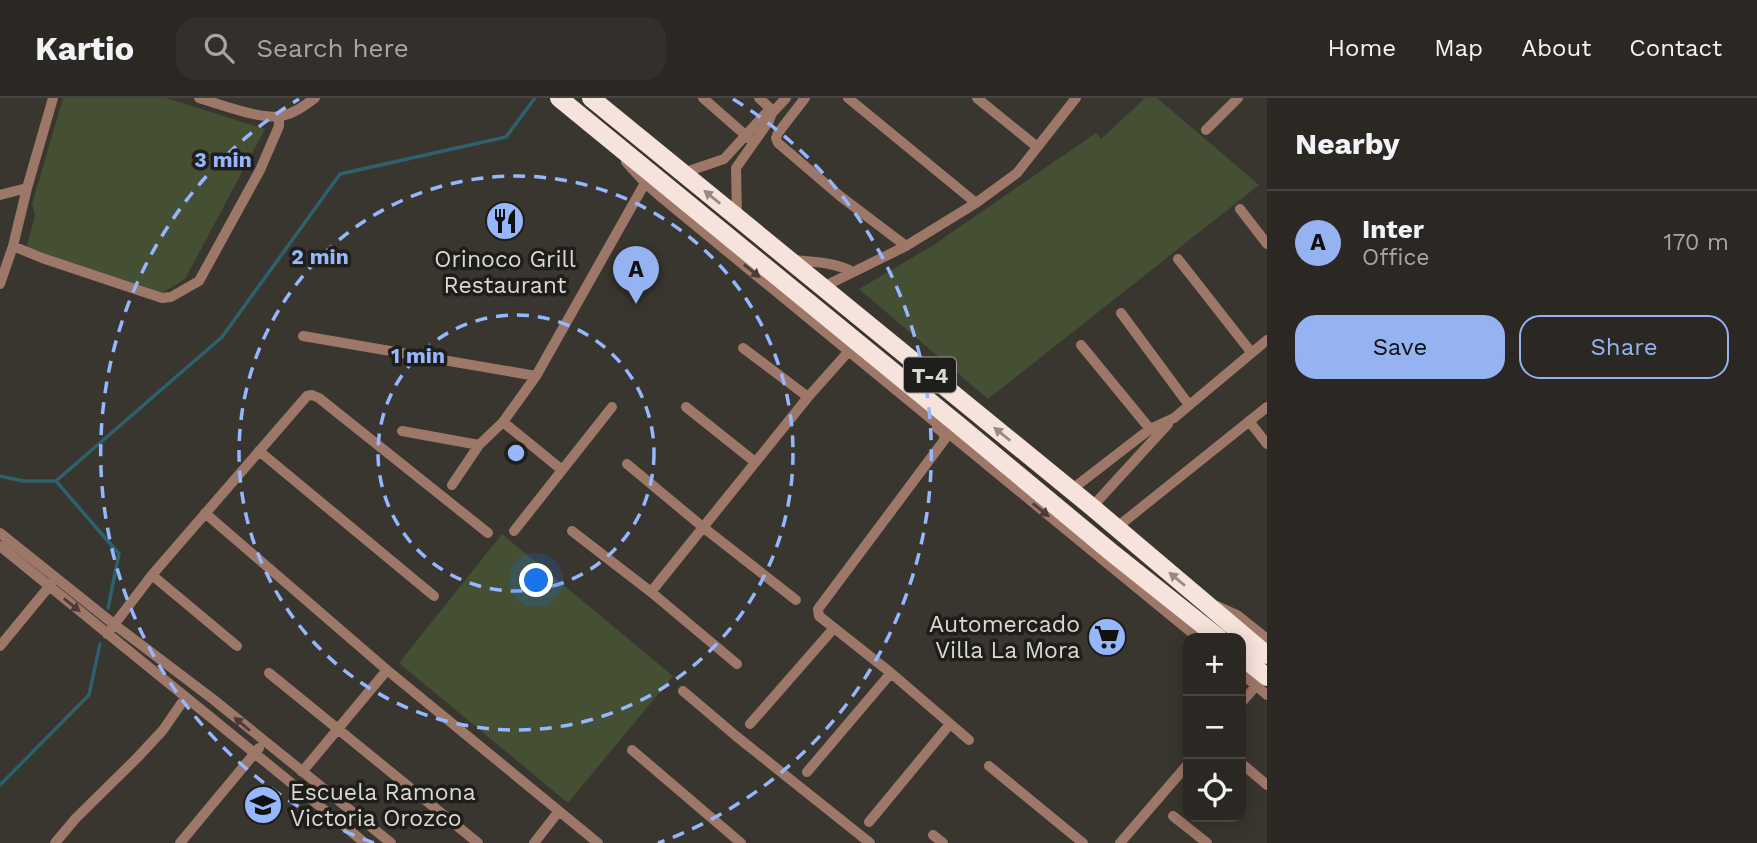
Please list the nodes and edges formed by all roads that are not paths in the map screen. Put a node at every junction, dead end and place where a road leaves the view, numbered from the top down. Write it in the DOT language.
graph roads {
  1 [pos="53,98"];
  2 [pos="199,98"];
  3 [pos="316,98"];
  4 [pos="559,98"];
  5 [pos="591,98"];
  6 [pos="703,98"];
  7 [pos="759,98"];
  8 [pos="786,98"];
  9 [pos="805,98"];
  10 [pos="848,98"];
  11 [pos="977,98"];
  12 [pos="1076,98"];
  13 [pos="1238,98"];
  14 [pos="773,112"];
  15 [pos="279,117"];
  16 [pos="593,127"];
  17 [pos="1206,130"];
  18 [pos="750,139"];
  19 [pos="1036,146"];
  20 [pos="724,159"];
  21 [pos="736,168"];
  22 [pos="683,173"];
  23 [pos="645,183"];
  24 [pos="27,188"];
  25 [pos="0,195"];
  26 [pos="976,203"];
  27 [pos="1240,209"];
  28 [pos="737,217"];
  29 [pos="1267,244"];
  30 [pos="13,246"];
  31 [pos="906,246"];
  32 [pos="1178,259"];
  33 [pos="789,260"];
  34 [pos="853,272"];
  35 [pos="0,284"];
  36 [pos="823,287"];
  37 [pos="1121,313"];
  38 [pos="829,319"];
  39 [pos="303,336"];
  40 [pos="1267,340"];
  41 [pos="1080,345"];
  42 [pos="743,348"];
  43 [pos="1251,352"];
  44 [pos="846,353"];
  45 [pos="536,376"];
  46 [pos="808,397"];
  47 [pos="1189,405"];
  48 [pos="612,407"];
  49 [pos="686,407"];
  50 [pos="1267,407"];
  51 [pos="1174,418"];
  52 [pos="1249,421"];
  53 [pos="503,422"];
  54 [pos="1150,429"];
  55 [pos="402,431"];
  56 [pos="1267,444"];
  57 [pos="480,445"];
  58 [pos="259,452"];
  59 [pos="755,463"];
  60 [pos="627,464"];
  61 [pos="562,470"];
  62 [pos="1098,470"];
  63 [pos="452,485"];
  64 [pos="1111,485"];
  65 [pos="1071,490"];
  66 [pos="1092,507"];
  67 [pos="205,513"];
  68 [pos="1116,527"];
  69 [pos="704,528"];
  70 [pos="514,531"];
  71 [pos="572,531"];
  72 [pos="488,533"];
  73 [pos="0,534"];
  74 [pos="0,546"];
  75 [pos="152,575"];
  76 [pos="52,582"];
  77 [pos="651,592"];
  78 [pos="434,596"];
  79 [pos="1201,599"];
  80 [pos="796,600"];
  81 [pos="834,628"];
  82 [pos="111,630"];
  83 [pos="1192,633"];
  84 [pos="1213,633"];
  85 [pos="1267,639"];
  86 [pos="0,646"];
  87 [pos="237,646"];
  88 [pos="1267,655"];
  89 [pos="1246,662"];
  90 [pos="737,664"];
  91 [pos="387,670"];
  92 [pos="269,673"];
  93 [pos="891,673"];
  94 [pos="1262,681"];
  95 [pos="683,691"];
  96 [pos="1267,695"];
  97 [pos="186,698"];
  98 [pos="1246,698"];
  99 [pos="950,723"];
  100 [pos="750,724"];
  101 [pos="338,728"];
  102 [pos="969,740"];
  103 [pos="264,742"];
  104 [pos="632,750"];
  105 [pos="254,753"];
  106 [pos="989,766"];
  107 [pos="1246,767"];
  108 [pos="1183,770"];
  109 [pos="302,772"];
  110 [pos="807,772"];
  111 [pos="1267,785"];
  112 [pos="559,811"];
  113 [pos="1173,816"];
  114 [pos="869,822"];
  115 [pos="933,835"];
  116 [pos="55,843"];
  117 [pos="180,843"];
  118 [pos="365,843"];
  119 [pos="391,843"];
  120 [pos="478,843"];
  121 [pos="534,843"];
  122 [pos="598,843"];
  123 [pos="741,843"];
  124 [pos="870,843"];
  125 [pos="943,843"];
  126 [pos="1083,843"];
  127 [pos="1120,843"];
  128 [pos="1207,843"];
  1 -- 24 [label="street"];
  2 -- 15 [label="street"];
  3 -- 15 [label="street"];
  4 -- 16 [label="highway, T-4"];
  5 -- 22 [label="highway, T-4"];
  6 -- 18 [label="street"];
  7 -- 14 [label="street"];
  8 -- 14 [label="street"];
  9 -- 31 [label="street"];
  10 -- 26 [label="street"];
  11 -- 19 [label="street"];
  12 -- 19 [label="street"];
  13 -- 17 [label="street"];
  14 -- 18 [label="street"];
  15 -- 30 [label="street"];
  16 -- 23 [label="street"];
  16 -- 38 [label="highway, T-4"];
  18 -- 20 [label="street"];
  18 -- 21 [label="street"];
  19 -- 26 [label="street"];
  20 -- 21 [label="street"];
  20 -- 22 [label="street"];
  21 -- 28 [label="street"];
  28 -- 22 [label="highway, T-4, one-way"];
  23 -- 44 [label="street, one-way"];
  23 -- 45 [label="street"];
  24 -- 25 [label="street"];
  24 -- 30 [label="street"];
  26 -- 31 [label="street"];
  27 -- 29 [label="street"];
  28 -- 33 [label="highway, T-4"];
  30 -- 35 [label="street"];
  31 -- 34 [label="street"];
  32 -- 43 [label="street"];
  33 -- 34 [label="street"];
  33 -- 36 [label="highway, T-4"];
  34 -- 36 [label="street"];
  65 -- 36 [label="highway, T-4, one-way"];
  37 -- 47 [label="street"];
  38 -- 44 [label="highway"];
  38 -- 84 [label="highway, T-4"];
  39 -- 45 [label="street"];
  40 -- 43 [label="street"];
  41 -- 54 [label="street"];
  42 -- 46 [label="street"];
  43 -- 47 [label="street"];
  44 -- 46 [label="street"];
  44 -- 81 [label="street"];
  44 -- 83 [label="street, one-way"];
  45 -- 53 [label="street"];
  46 -- 59 [label="street"];
  47 -- 51 [label="street"];
  48 -- 61 [label="street"];
  49 -- 59 [label="street"];
  50 -- 52 [label="street"];
  51 -- 54 [label="street"];
  51 -- 64 [label="street"];
  52 -- 56 [label="street"];
  52 -- 68 [label="street"];
  53 -- 57 [label="street"];
  53 -- 61 [label="street"];
  54 -- 62 [label="street"];
  55 -- 57 [label="street"];
  57 -- 63 [label="street"];
  58 -- 67 [label="street"];
  58 -- 72 [label="street"];
  58 -- 78 [label="street"];
  59 -- 69 [label="street"];
  60 -- 69 [label="street"];
  61 -- 70 [label="street"];
  62 -- 64 [label="street"];
  62 -- 65 [label="street"];
  64 -- 66 [label="street"];
  65 -- 66 [label="highway, T-4"];
  66 -- 68 [label="highway, T-4"];
  67 -- 75 [label="street"];
  67 -- 91 [label="street"];
  79 -- 68 [label="highway, T-4, one-way"];
  69 -- 77 [label="street"];
  69 -- 80 [label="street"];
  71 -- 77 [label="street"];
  73 -- 76 [label="street"];
  74 -- 76 [label="street"];
  75 -- 82 [label="street"];
  75 -- 87 [label="street"];
  76 -- 82 [label="street"];
  76 -- 86 [label="street"];
  77 -- 90 [label="street"];
  79 -- 85 [label="street"];
  79 -- 88 [label="highway, T-4"];
  81 -- 93 [label="street"];
  81 -- 100 [label="street"];
  82 -- 97 [label="street"];
  103 -- 82 [label="street, one-way"];
  89 -- 94 [label="highway"];
  91 -- 101 [label="street"];
  91 -- 112 [label="street"];
  92 -- 101 [label="street"];
  93 -- 99 [label="street"];
  93 -- 110 [label="street"];
  94 -- 96 [label="street"];
  94 -- 98 [label="street"];
  95 -- 124 [label="street"];
  97 -- 105 [label="street"];
  97 -- 116 [label="street"];
  99 -- 102 [label="street"];
  99 -- 114 [label="street"];
  101 -- 109 [label="street"];
  101 -- 120 [label="street"];
  103 -- 105 [label="street"];
  103 -- 109 [label="street"];
  104 -- 123 [label="street"];
  105 -- 117 [label="street"];
  105 -- 118 [label="street"];
  106 -- 126 [label="street"];
  107 -- 111 [label="street"];
  108 -- 127 [label="street"];
  109 -- 119 [label="street"];
  112 -- 121 [label="street"];
  112 -- 122 [label="street"];
  113 -- 128 [label="street"];
  115 -- 125 [label="street"];
}
